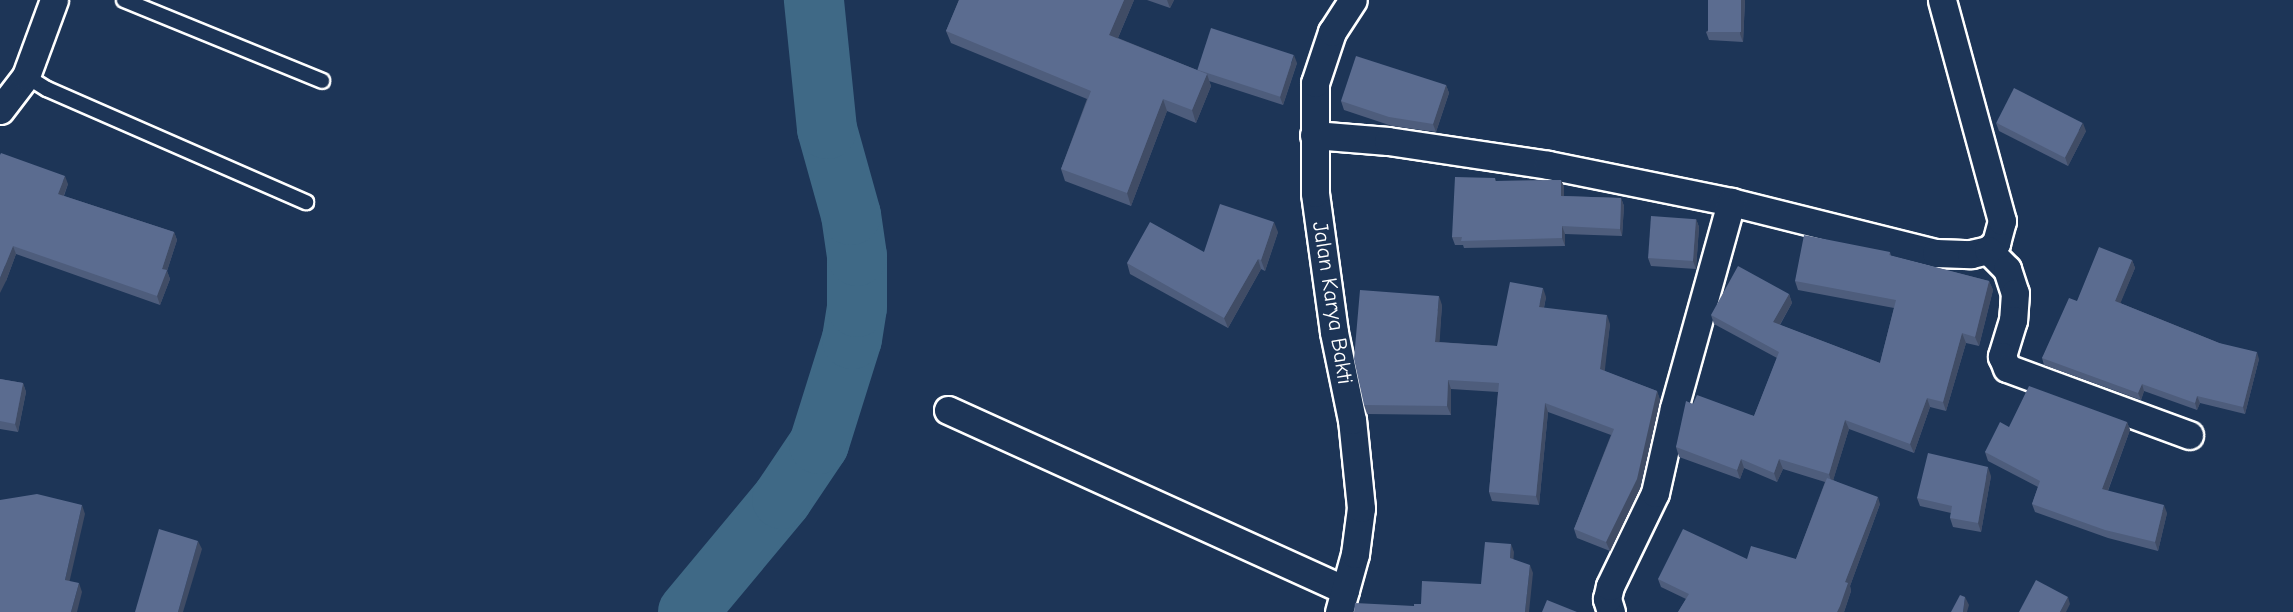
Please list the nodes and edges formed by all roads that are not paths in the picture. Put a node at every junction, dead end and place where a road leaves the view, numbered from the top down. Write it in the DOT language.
graph roads {
  1 [pos="54,0"];
  2 [pos="124,0"];
  3 [pos="1353,0"];
  4 [pos="1942,0"];
  5 [pos="26,76"];
  6 [pos="322,81"];
  7 [pos="0,110"];
  8 [pos="1314,135"];
  9 [pos="306,202"];
  10 [pos="1731,202"];
  11 [pos="1988,250"];
  12 [pos="948,410"];
  13 [pos="2189,435"];
  14 [pos="1342,601"];
  15 [pos="1611,612"];
  1 -- 5 [label="street"];
  2 -- 6 [label="lane"];
  3 -- 8 [label="street, Jalan Karya Bakti"];
  4 -- 11 [label="street"];
  5 -- 7 [label="street"];
  5 -- 9 [label="lane"];
  8 -- 10 [label="street"];
  8 -- 14 [label="street, Jalan Karya Bakti"];
  10 -- 11 [label="street"];
  10 -- 15 [label="street"];
  11 -- 13 [label="street"];
  12 -- 14 [label="street"];
}
